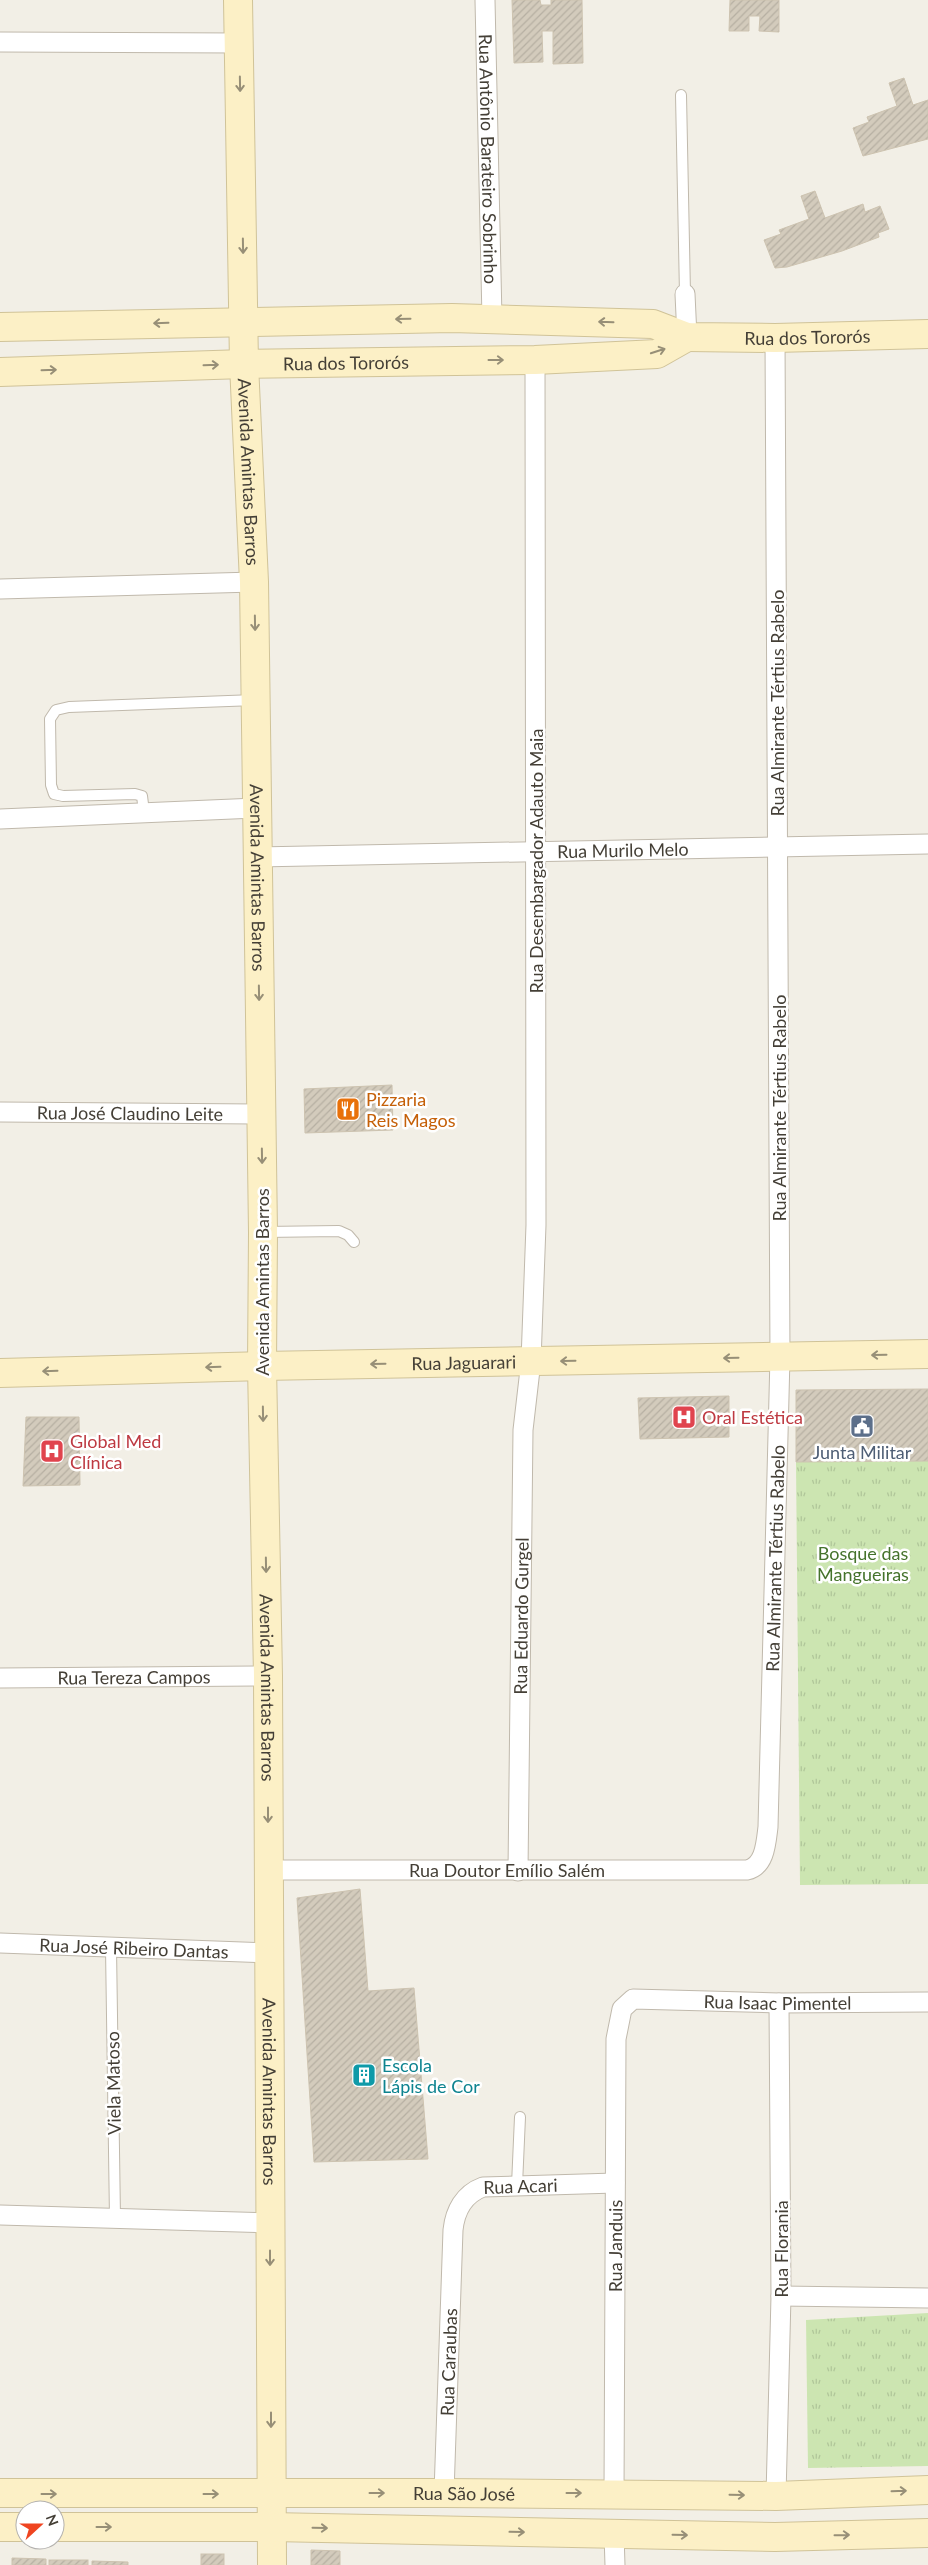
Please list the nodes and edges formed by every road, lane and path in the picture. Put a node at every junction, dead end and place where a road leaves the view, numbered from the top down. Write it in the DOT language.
graph roads {
  1 [pos="238,0"];
  2 [pos="485,0"];
  3 [pos="0,42"];
  4 [pos="239,42"];
  5 [pos="681,95"];
  6 [pos="685,294"];
  7 [pos="452,318"];
  8 [pos="492,319"];
  9 [pos="244,320"];
  10 [pos="0,327"];
  11 [pos="928,334"];
  12 [pos="687,337"];
  13 [pos="775,338"];
  14 [pos="453,360"];
  15 [pos="535,360"];
  16 [pos="244,364"];
  17 [pos="0,372"];
  18 [pos="254,582"];
  19 [pos="0,590"];
  20 [pos="256,700"];
  21 [pos="256,808"];
  22 [pos="144,812"];
  23 [pos="0,819"];
  24 [pos="928,844"];
  25 [pos="778,848"];
  26 [pos="536,852"];
  27 [pos="258,857"];
  28 [pos="0,1112"];
  29 [pos="261,1114"];
  30 [pos="263,1232"];
  31 [pos="354,1242"];
  32 [pos="928,1354"];
  33 [pos="780,1357"];
  34 [pos="531,1361"];
  35 [pos="262,1366"];
  36 [pos="0,1373"];
  37 [pos="268,1676"];
  38 [pos="0,1678"];
  39 [pos="268,1870"];
  40 [pos="747,1870"];
  41 [pos="518,1871"];
  42 [pos="0,1943"];
  43 [pos="111,1948"];
  44 [pos="268,1953"];
  45 [pos="628,2001"];
  46 [pos="928,2002"];
  47 [pos="779,2003"];
  48 [pos="520,2117"];
  49 [pos="615,2183"];
  50 [pos="517,2185"];
  51 [pos="0,2215"];
  52 [pos="115,2218"];
  53 [pos="270,2223"];
  54 [pos="453,2230"];
  55 [pos="781,2296"];
  56 [pos="928,2298"];
  57 [pos="928,2490"];
  58 [pos="444,2493"];
  59 [pos="489,2493"];
  60 [pos="0,2494"];
  61 [pos="271,2494"];
  62 [pos="614,2494"];
  63 [pos="776,2496"];
  64 [pos="0,2527"];
  65 [pos="15,2527"];
  66 [pos="65,2527"];
  67 [pos="271,2527"];
  68 [pos="488,2531"];
  69 [pos="928,2533"];
  70 [pos="614,2534"];
  71 [pos="272,2565"];
  72 [pos="615,2565"];
  1 -- 4 [label="main road, Avenida Amintas Barros"];
  2 -- 8 [label="street, Rua Antônio Barateiro Sobrinho"];
  3 -- 4 [label="street"];
  4 -- 9 [label="main road, Avenida Amintas Barros, one-way"];
  5 -- 6 [label="lane"];
  6 -- 12 [label="street"];
  7 -- 8 [label="main road, Rua dos Tororós"];
  7 -- 9 [label="main road, Rua dos Tororós, one-way"];
  7 -- 14 [label="main road"];
  12 -- 8 [label="main road, Rua dos Tororós, one-way"];
  9 -- 10 [label="main road, Rua dos Tororós, one-way"];
  9 -- 16 [label="main road, Avenida Amintas Barros"];
  11 -- 13 [label="main road, Rua dos Tororós"];
  12 -- 13 [label="main road, Rua dos Tororós"];
  15 -- 12 [label="main road, Rua dos Tororós, one-way"];
  13 -- 25 [label="street, Rua Almirante Tértius Rabelo"];
  14 -- 15 [label="main road, Rua dos Tororós, one-way"];
  14 -- 16 [label="main road, Rua dos Tororós"];
  15 -- 26 [label="street, Rua Desembargador Adauto Maia"];
  17 -- 16 [label="main road, Rua dos Tororós, one-way"];
  16 -- 18 [label="main road, Avenida Amintas Barros"];
  18 -- 19 [label="street"];
  18 -- 20 [label="main road, Avenida Amintas Barros, one-way"];
  20 -- 21 [label="main road, Avenida Amintas Barros"];
  20 -- 22 [label="lane"];
  21 -- 22 [label="street"];
  21 -- 27 [label="main road, Avenida Amintas Barros"];
  22 -- 23 [label="street"];
  24 -- 25 [label="street, Rua Murilo Melo"];
  25 -- 26 [label="street, Rua Murilo Melo"];
  25 -- 33 [label="street, Rua Almirante Tértius Rabelo"];
  26 -- 27 [label="street, Rua Murilo Melo"];
  26 -- 34 [label="street, Rua Desembargador Adauto Maia"];
  27 -- 29 [label="main road, Avenida Amintas Barros, one-way"];
  28 -- 29 [label="street, Rua José Claudino Leite"];
  29 -- 30 [label="main road, Avenida Amintas Barros, one-way"];
  30 -- 31 [label="lane"];
  30 -- 35 [label="main road, Avenida Amintas Barros"];
  32 -- 33 [label="main road, Rua Jaguarari, one-way"];
  33 -- 34 [label="main road, Rua Jaguarari, one-way"];
  33 -- 40 [label="street, Rua Almirante Tértius Rabelo"];
  34 -- 35 [label="main road, Rua Jaguarari, one-way"];
  34 -- 41 [label="street, Rua Eduardo Gurgel"];
  35 -- 36 [label="main road, Rua Jaguarari, one-way"];
  35 -- 37 [label="main road, Avenida Amintas Barros, one-way"];
  37 -- 38 [label="street, Rua Tereza Campos"];
  37 -- 39 [label="main road, Avenida Amintas Barros, one-way"];
  39 -- 41 [label="street, Rua Doutor Emílio Salém"];
  39 -- 44 [label="main road, Avenida Amintas Barros"];
  40 -- 41 [label="street, Rua Doutor Emílio Salém"];
  42 -- 43 [label="street, Rua José Ribeiro Dantas"];
  43 -- 44 [label="street, Rua José Ribeiro Dantas"];
  43 -- 52 [label="lane, Viela Matoso"];
  44 -- 53 [label="main road, Avenida Amintas Barros"];
  45 -- 47 [label="street, Rua Isaac Pimentel"];
  45 -- 49 [label="street, Rua Janduis"];
  46 -- 47 [label="street, Rua Isaac Pimentel"];
  47 -- 55 [label="street, Rua Florania"];
  48 -- 50 [label="lane"];
  49 -- 50 [label="street, Rua Acari"];
  49 -- 62 [label="street, Rua Janduis"];
  50 -- 54 [label="street, Rua Acari"];
  51 -- 52 [label="street"];
  52 -- 53 [label="street"];
  53 -- 61 [label="main road, Avenida Amintas Barros, one-way"];
  54 -- 58 [label="street, Rua Caraubas"];
  55 -- 56 [label="street"];
  55 -- 63 [label="street, Rua Florania"];
  63 -- 57 [label="main road, Rua São José, one-way"];
  58 -- 59 [label="main road, Rua São José"];
  61 -- 58 [label="main road, Rua São José, one-way"];
  59 -- 62 [label="main road, Rua São José, one-way"];
  59 -- 68 [label="main road"];
  60 -- 61 [label="main road, Rua São José, one-way"];
  61 -- 67 [label="main road, Avenida Amintas Barros"];
  62 -- 63 [label="main road, Rua São José, one-way"];
  64 -- 65 [label="main road"];
  66 -- 67 [label="main road, Rua São José, one-way"];
  67 -- 68 [label="main road, Rua São José, one-way"];
  67 -- 71 [label="main road, Avenida Amintas Barros"];
  68 -- 70 [label="main road, Rua São José, one-way"];
  70 -- 69 [label="main road, Rua São José, one-way"];
  70 -- 72 [label="street"];
}
